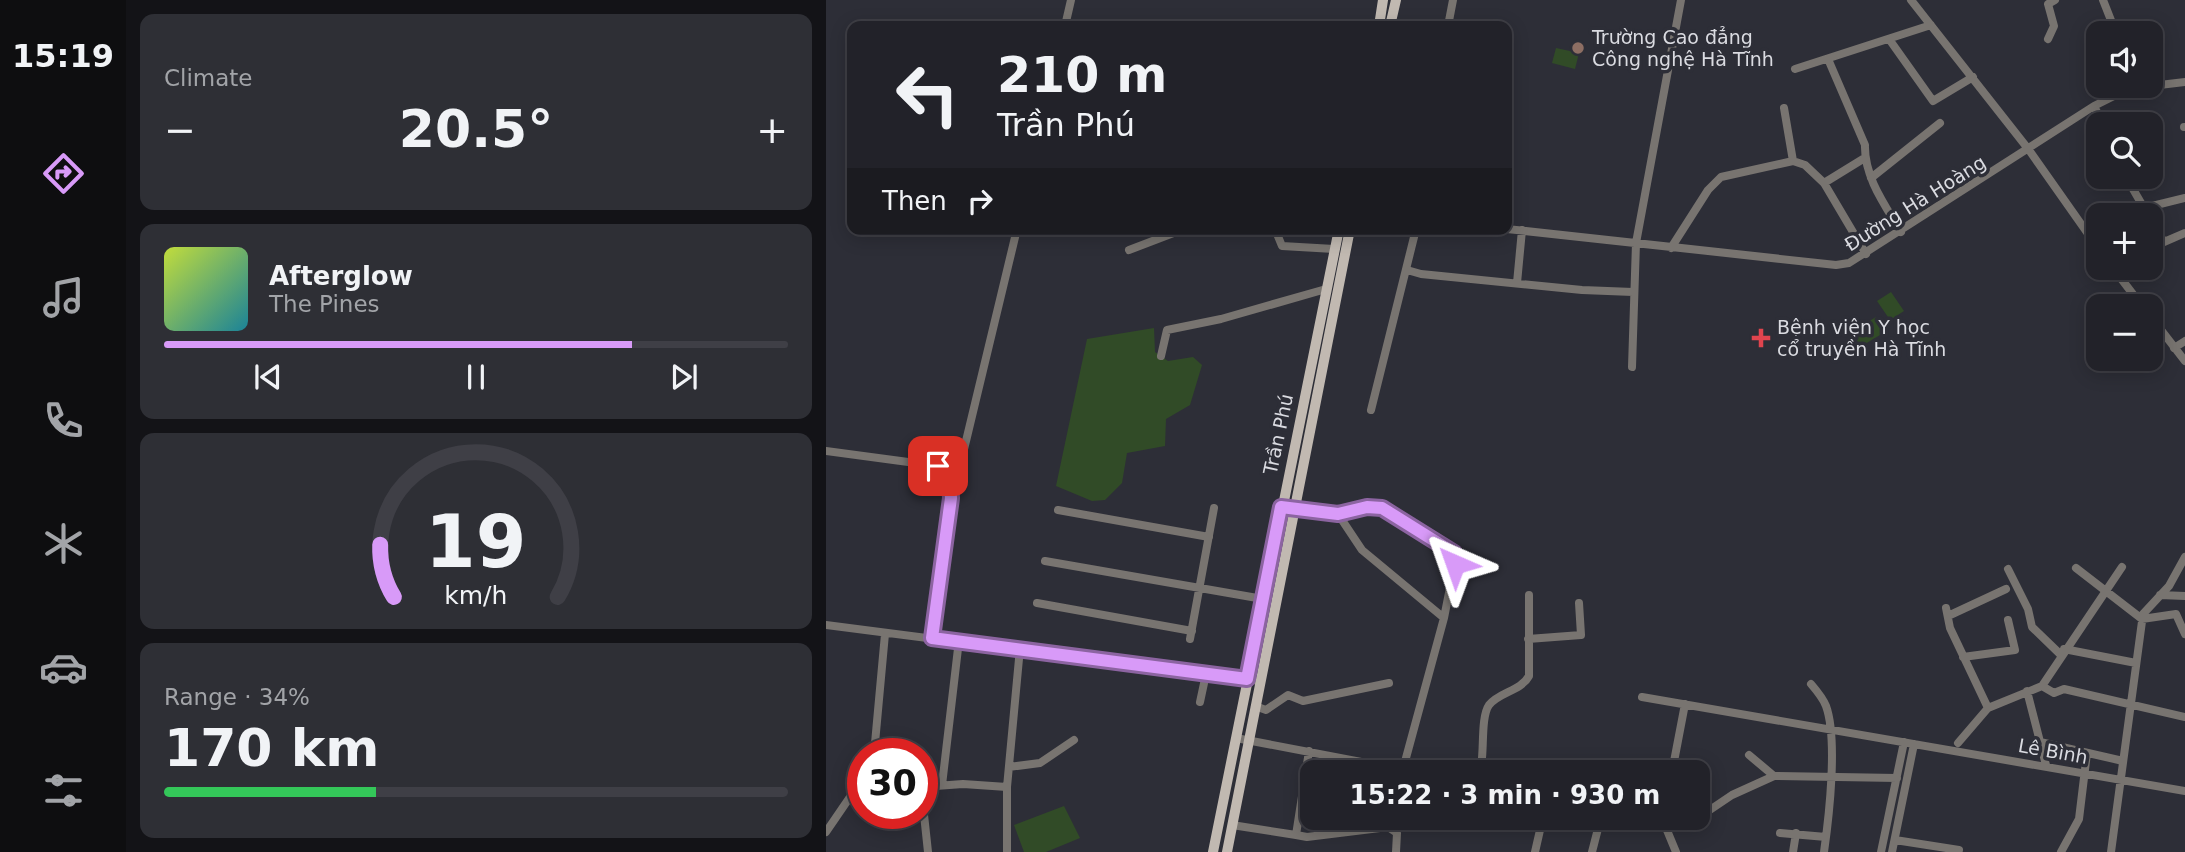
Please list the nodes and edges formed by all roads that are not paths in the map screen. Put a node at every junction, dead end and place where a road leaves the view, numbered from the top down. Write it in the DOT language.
graph roads {
  1 [pos="1071,0"];
  2 [pos="1383,0"];
  3 [pos="1396,0"];
  4 [pos="1453,0"];
  5 [pos="1681,0"];
  6 [pos="1911,0"];
  7 [pos="2054,0"];
  8 [pos="2103,0"];
  9 [pos="1066,21"];
  10 [pos="1380,21"];
  11 [pos="1391,21"];
  12 [pos="1449,21"];
  13 [pos="2111,21"];
  14 [pos="1931,25"];
  15 [pos="1889,39"];
  16 [pos="2048,39"];
  17 [pos="1828,59"];
  18 [pos="1795,69"];
  19 [pos="1973,77"];
  20 [pos="2185,82"];
  21 [pos="2163,85"];
  22 [pos="2110,98"];
  23 [pos="2094,106"];
  24 [pos="1784,108"];
  25 [pos="2097,112"];
  26 [pos="1940,123"];
  27 [pos="2029,150"];
  28 [pos="1863,159"];
  29 [pos="1793,161"];
  30 [pos="1871,178"];
  31 [pos="1824,183"];
  32 [pos="2185,198"];
  33 [pos="2163,206"];
  34 [pos="1512,229"];
  35 [pos="1522,230"];
  36 [pos="2086,231"];
  37 [pos="1901,232"];
  38 [pos="2185,233"];
  39 [pos="1016,235"];
  40 [pos="1168,235"];
  41 [pos="1277,235"];
  42 [pos="1338,235"];
  43 [pos="1349,235"];
  44 [pos="1415,235"];
  45 [pos="2163,241"];
  46 [pos="1636,243"];
  47 [pos="1671,248"];
  48 [pos="1334,249"];
  49 [pos="1129,250"];
  50 [pos="1866,254"];
  51 [pos="1407,270"];
  52 [pos="2122,280"];
  53 [pos="1517,284"];
  54 [pos="1326,289"];
  55 [pos="1633,292"];
  56 [pos="2133,294"];
  57 [pos="2163,333"];
  58 [pos="2185,341"];
  59 [pos="2174,348"];
  60 [pos="1161,356"];
  61 [pos="2185,361"];
  62 [pos="1632,367"];
  63 [pos="1371,410"];
  64 [pos="826,451"];
  65 [pos="950,476"];
  66 [pos="1281,507"];
  67 [pos="1214,508"];
  68 [pos="1294,508"];
  69 [pos="1058,510"];
  70 [pos="1338,514"];
  71 [pos="1209,537"];
  72 [pos="2185,557"];
  73 [pos="1045,561"];
  74 [pos="2122,567"];
  75 [pos="2076,568"];
  76 [pos="2008,569"];
  77 [pos="1200,587"];
  78 [pos="2006,589"];
  79 [pos="2107,590"];
  80 [pos="1529,595"];
  81 [pos="2160,595"];
  82 [pos="2185,596"];
  83 [pos="1263,598"];
  84 [pos="1037,603"];
  85 [pos="1579,603"];
  86 [pos="2182,615"];
  87 [pos="1444,618"];
  88 [pos="2142,619"];
  89 [pos="2008,620"];
  90 [pos="826,625"];
  91 [pos="885,634"];
  92 [pos="2185,634"];
  93 [pos="932,638"];
  94 [pos="1528,639"];
  95 [pos="959,640"];
  96 [pos="1020,648"];
  97 [pos="2062,652"];
  98 [pos="1963,657"];
  99 [pos="2136,663"];
  100 [pos="1206,674"];
  101 [pos="1247,679"];
  102 [pos="1260,681"];
  103 [pos="1389,683"];
  104 [pos="1811,684"];
  105 [pos="2042,686"];
  106 [pos="2027,691"];
  107 [pos="1642,696"];
  108 [pos="1200,702"];
  109 [pos="1685,704"];
  110 [pos="2131,705"];
  111 [pos="1255,706"];
  112 [pos="1988,708"];
  113 [pos="2185,718"];
  114 [pos="1829,729"];
  115 [pos="875,738"];
  116 [pos="1236,738"];
  117 [pos="1074,740"];
  118 [pos="1248,740"];
  119 [pos="1904,742"];
  120 [pos="2040,742"];
  121 [pos="1958,743"];
  122 [pos="1914,744"];
  123 [pos="1309,751"];
  124 [pos="2087,753"];
  125 [pos="1749,755"];
  126 [pos="1352,760"];
  127 [pos="1402,760"];
  128 [pos="1481,760"];
  129 [pos="1674,760"];
  130 [pos="2123,761"];
  131 [pos="2046,765"];
  132 [pos="1009,767"];
  133 [pos="2085,772"];
  134 [pos="1774,776"];
  135 [pos="1831,778"];
  136 [pos="1897,778"];
  137 [pos="2121,779"];
  138 [pos="938,785"];
  139 [pos="942,785"];
  140 [pos="1007,787"];
  141 [pos="2185,791"];
  142 [pos="847,805"];
  143 [pos="1710,810"];
  144 [pos="1232,825"];
  145 [pos="926,829"];
  146 [pos="1342,830"];
  147 [pos="1394,830"];
  148 [pos="1540,830"];
  149 [pos="1598,830"];
  150 [pos="1668,830"];
  151 [pos="826,832"];
  152 [pos="1780,833"];
  153 [pos="1796,833"];
  154 [pos="1296,835"];
  155 [pos="1826,837"];
  156 [pos="1895,840"];
  157 [pos="1959,850"];
  158 [pos="928,852"];
  159 [pos="1007,852"];
  160 [pos="1213,852"];
  161 [pos="1227,852"];
  162 [pos="1396,852"];
  163 [pos="1535,852"];
  164 [pos="1592,852"];
  165 [pos="1676,852"];
  166 [pos="1793,852"];
  167 [pos="1824,852"];
  168 [pos="1881,852"];
  169 [pos="1892,852"];
  170 [pos="2061,852"];
  171 [pos="2112,852"];
  1 -- 9 [label="street"];
  2 -- 10 [label="main road"];
  3 -- 11 [label="main road"];
  4 -- 12 [label="street"];
  5 -- 46 [label="street"];
  6 -- 14 [label="street"];
  7 -- 16 [label="street"];
  8 -- 13 [label="street"];
  14 -- 15 [label="street"];
  14 -- 19 [label="street"];
  15 -- 17 [label="street"];
  15 -- 19 [label="street"];
  17 -- 18 [label="street"];
  17 -- 28 [label="street"];
  19 -- 27 [label="street"];
  20 -- 21 [label="street, Đường Hà Hoàng"];
  22 -- 23 [label="street, Đường Hà Hoàng"];
  23 -- 25 [label="street"];
  23 -- 27 [label="street, Đường Hà Hoàng"];
  24 -- 29 [label="street"];
  26 -- 30 [label="street"];
  27 -- 36 [label="street"];
  27 -- 37 [label="street, Đường Hà Hoàng"];
  28 -- 30 [label="street"];
  28 -- 31 [label="street"];
  29 -- 31 [label="street"];
  29 -- 47 [label="street"];
  30 -- 37 [label="street"];
  31 -- 50 [label="street"];
  32 -- 33 [label="street"];
  34 -- 35 [label="street, Đường Hà Hoàng"];
  35 -- 46 [label="street, Đường Hà Hoàng"];
  35 -- 53 [label="street"];
  37 -- 50 [label="street, Đường Hà Hoàng"];
  38 -- 45 [label="street"];
  39 -- 65 [label="street"];
  40 -- 49 [label="street"];
  41 -- 48 [label="street"];
  42 -- 48 [label="main road, Trần Phú"];
  43 -- 68 [label="main road, Trần Phú"];
  44 -- 51 [label="street"];
  46 -- 47 [label="street, Đường Hà Hoàng"];
  46 -- 55 [label="street"];
  47 -- 50 [label="street, Đường Hà Hoàng"];
  48 -- 54 [label="main road, Trần Phú"];
  51 -- 53 [label="street"];
  51 -- 63 [label="street"];
  52 -- 56 [label="street"];
  53 -- 55 [label="street"];
  54 -- 60 [label="street"];
  54 -- 66 [label="main road, Trần Phú"];
  55 -- 62 [label="street"];
  57 -- 59 [label="street"];
  58 -- 59 [label="street"];
  59 -- 61 [label="street"];
  64 -- 65 [label="street"];
  65 -- 93 [label="street"];
  66 -- 68 [label="street"];
  66 -- 83 [label="main road, Trần Phú"];
  67 -- 71 [label="street"];
  68 -- 70 [label="street"];
  68 -- 102 [label="main road, Trần Phú"];
  69 -- 71 [label="street"];
  70 -- 87 [label="street"];
  70 -- 87 [label="street"];
  71 -- 77 [label="street"];
  72 -- 81 [label="street"];
  73 -- 77 [label="street"];
  74 -- 79 [label="street"];
  75 -- 79 [label="street"];
  76 -- 97 [label="street"];
  77 -- 83 [label="street"];
  77 -- 84 [label="street"];
  78 -- 98 [label="street"];
  79 -- 88 [label="street"];
  79 -- 97 [label="street"];
  80 -- 94 [label="street"];
  81 -- 82 [label="street"];
  81 -- 88 [label="street"];
  83 -- 101 [label="main road, Trần Phú"];
  85 -- 94 [label="street"];
  86 -- 88 [label="street"];
  86 -- 92 [label="street"];
  87 -- 127 [label="street"];
  88 -- 99 [label="street"];
  89 -- 98 [label="street"];
  90 -- 91 [label="street"];
  91 -- 93 [label="street"];
  91 -- 115 [label="street"];
  93 -- 95 [label="street"];
  94 -- 128 [label="street"];
  95 -- 96 [label="street"];
  95 -- 139 [label="street"];
  96 -- 100 [label="street"];
  96 -- 132 [label="street"];
  97 -- 99 [label="street"];
  97 -- 105 [label="street"];
  98 -- 112 [label="street"];
  99 -- 110 [label="street"];
  100 -- 101 [label="street"];
  100 -- 108 [label="street"];
  101 -- 102 [label="street"];
  101 -- 116 [label="main road, Trần Phú"];
  102 -- 111 [label="main road, Trần Phú"];
  103 -- 111 [label="street"];
  104 -- 114 [label="street"];
  105 -- 106 [label="street"];
  105 -- 110 [label="street"];
  106 -- 112 [label="street"];
  106 -- 120 [label="street"];
  107 -- 109 [label="street, Lê Bình"];
  109 -- 114 [label="street, Lê Bình"];
  109 -- 129 [label="street"];
  110 -- 113 [label="street"];
  110 -- 130 [label="street"];
  111 -- 118 [label="main road, Trần Phú"];
  112 -- 121 [label="street"];
  114 -- 119 [label="street, Lê Bình"];
  114 -- 135 [label="street"];
  116 -- 118 [label="street"];
  116 -- 160 [label="main road, Trần Phú"];
  117 -- 132 [label="street"];
  118 -- 123 [label="street"];
  118 -- 144 [label="main road, Trần Phú"];
  119 -- 122 [label="street, Lê Bình"];
  119 -- 136 [label="street"];
  120 -- 124 [label="street"];
  120 -- 131 [label="street"];
  122 -- 131 [label="street, Lê Bình"];
  122 -- 156 [label="street"];
  123 -- 126 [label="street"];
  123 -- 154 [label="street"];
  124 -- 130 [label="street"];
  124 -- 133 [label="street"];
  125 -- 134 [label="street"];
  130 -- 137 [label="street"];
  131 -- 133 [label="street, Lê Bình"];
  132 -- 140 [label="street"];
  133 -- 137 [label="street, Lê Bình"];
  133 -- 170 [label="street"];
  134 -- 135 [label="street"];
  134 -- 143 [label="street"];
  135 -- 136 [label="street"];
  135 -- 155 [label="street"];
  136 -- 168 [label="street"];
  137 -- 141 [label="street, Lê Bình"];
  137 -- 171 [label="street"];
  138 -- 139 [label="street"];
  139 -- 140 [label="street"];
  140 -- 159 [label="street"];
  142 -- 151 [label="street"];
  144 -- 154 [label="street"];
  144 -- 161 [label="main road, Trần Phú"];
  145 -- 158 [label="street"];
  146 -- 154 [label="street"];
  147 -- 162 [label="street"];
  148 -- 163 [label="street"];
  149 -- 164 [label="street"];
  150 -- 165 [label="street"];
  152 -- 153 [label="street"];
  153 -- 155 [label="street"];
  153 -- 166 [label="street"];
  155 -- 167 [label="street"];
  156 -- 157 [label="street"];
  156 -- 169 [label="street"];
}
